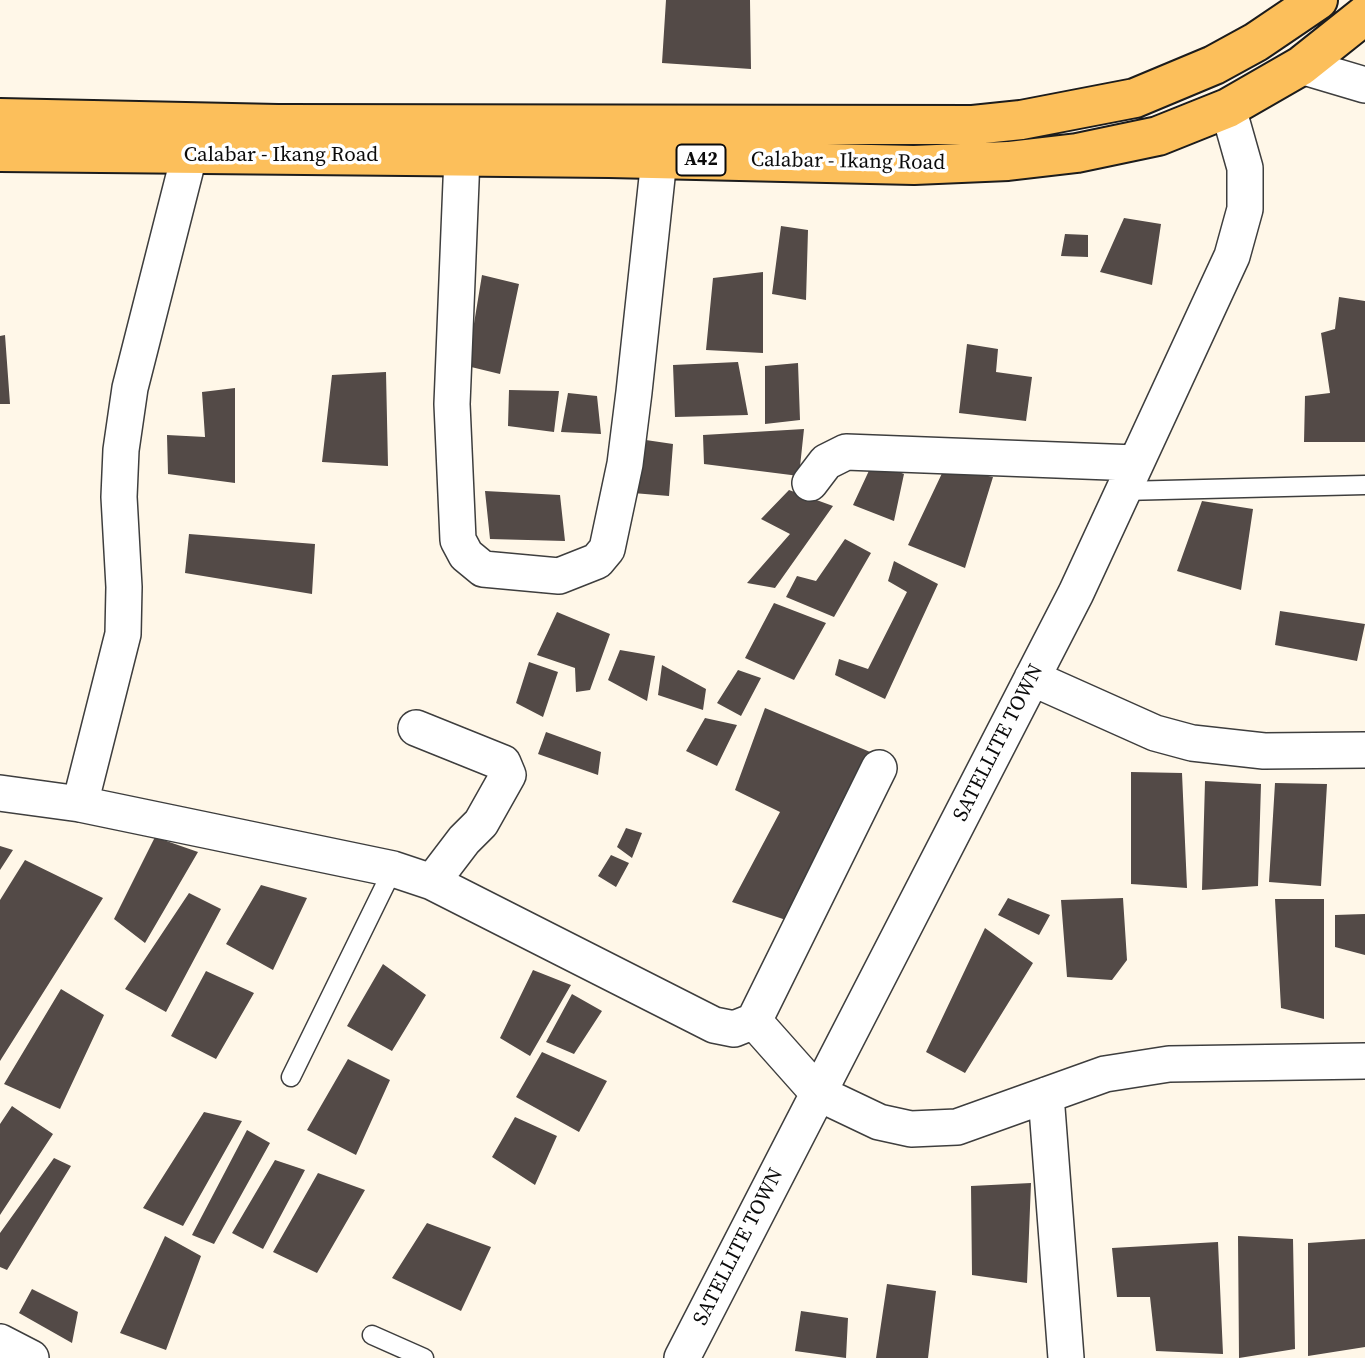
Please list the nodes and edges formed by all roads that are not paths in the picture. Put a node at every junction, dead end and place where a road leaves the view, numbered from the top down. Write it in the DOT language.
graph roads {
  1 [pos="1318,0"];
  2 [pos="1365,15"];
  3 [pos="1301,66"];
  4 [pos="1365,85"];
  5 [pos="1228,108"];
  6 [pos="0,118"];
  7 [pos="0,152"];
  8 [pos="188,156"];
  9 [pos="462,157"];
  10 [pos="659,159"];
  11 [pos="1130,477"];
  12 [pos="810,483"];
  13 [pos="1365,485"];
  14 [pos="1032,678"];
  15 [pos="416,728"];
  16 [pos="1365,750"];
  17 [pos="879,768"];
  18 [pos="0,793"];
  19 [pos="80,804"];
  20 [pos="393,869"];
  21 [pos="432,882"];
  22 [pos="754,1021"];
  23 [pos="1365,1061"];
  24 [pos="291,1077"];
  25 [pos="818,1093"];
  26 [pos="1046,1095"];
  27 [pos="372,1335"];
  28 [pos="0,1342"];
  29 [pos="31,1358"];
  30 [pos="424,1358"];
  31 [pos="682,1358"];
  32 [pos="1066,1358"];
  1 -- 6 [label="main road, Calabar - Ikang Road / A42"];
  2 -- 3 [label="main road, Calabar - Ikang Road / A42"];
  3 -- 4 [label="street"];
  3 -- 5 [label="main road, Calabar - Ikang Road / A42"];
  5 -- 10 [label="main road, Calabar - Ikang Road / A42"];
  5 -- 11 [label="street, SATELLITE TOWN"];
  7 -- 8 [label="main road, Calabar - Ikang Road / A42"];
  8 -- 9 [label="main road, Calabar - Ikang Road / A42"];
  8 -- 19 [label="street"];
  9 -- 10 [label="main road, Calabar - Ikang Road / A42"];
  9 -- 10 [label="street"];
  11 -- 12 [label="street"];
  11 -- 13 [label="lane"];
  11 -- 14 [label="street, SATELLITE TOWN"];
  14 -- 16 [label="street"];
  14 -- 25 [label="street, SATELLITE TOWN"];
  15 -- 21 [label="street"];
  17 -- 22 [label="street"];
  18 -- 19 [label="street"];
  19 -- 20 [label="street"];
  20 -- 21 [label="street"];
  20 -- 24 [label="lane"];
  21 -- 22 [label="street"];
  22 -- 25 [label="street"];
  23 -- 26 [label="street"];
  25 -- 26 [label="street"];
  25 -- 31 [label="street, SATELLITE TOWN"];
  26 -- 32 [label="street"];
  27 -- 30 [label="lane"];
  28 -- 29 [label="street"];
}
